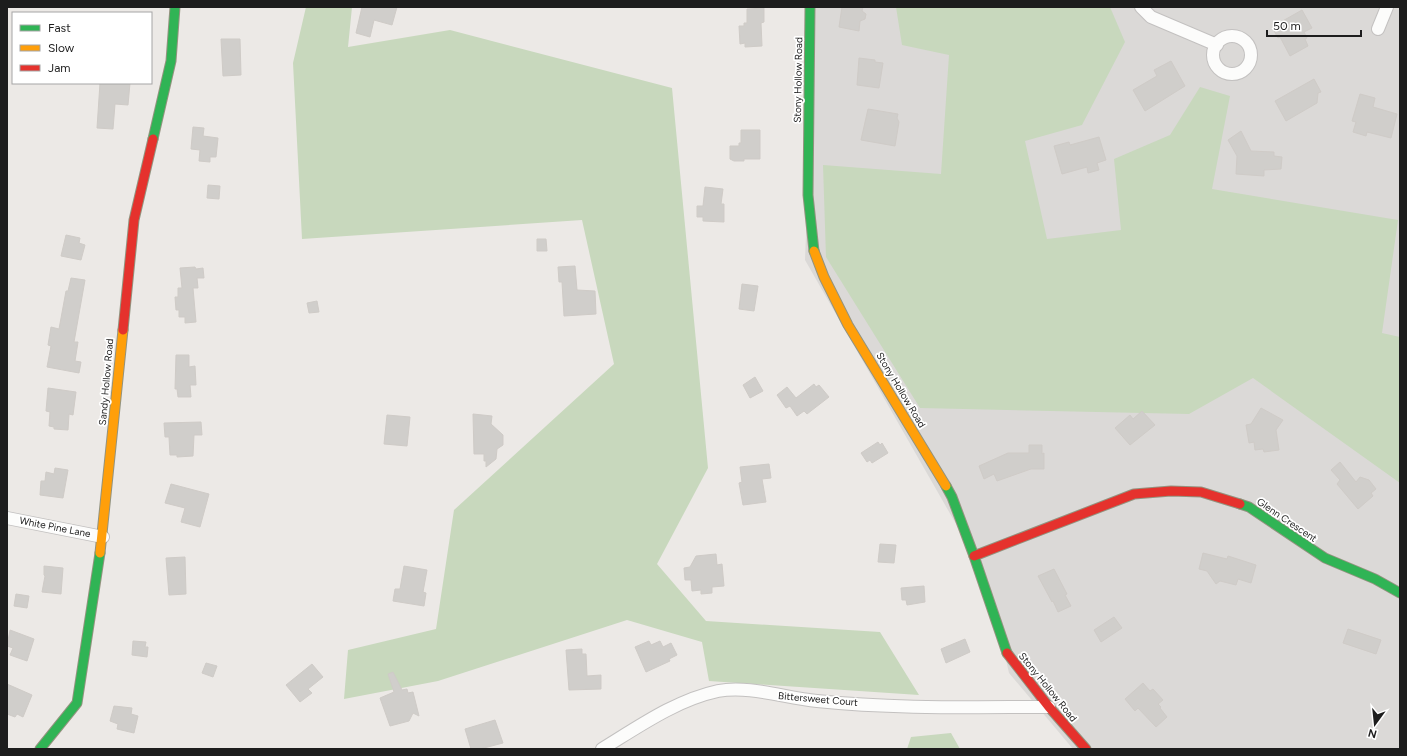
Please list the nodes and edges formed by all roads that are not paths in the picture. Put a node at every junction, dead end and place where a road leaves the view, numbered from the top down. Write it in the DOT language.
graph roads {
  1 [pos="175,7"];
  2 [pos="810,7"];
  3 [pos="1141,7"];
  4 [pos="1387,7"];
  5 [pos="1378,29"];
  6 [pos="1217,45"];
  7 [pos="7,518"];
  8 [pos="103,537"];
  9 [pos="974,556"];
  10 [pos="1400,593"];
  11 [pos="1050,707"];
  12 [pos="40,749"];
  13 [pos="602,749"];
  14 [pos="1086,749"];
  1 -- 8 [label="street, Sandy Hollow Road"];
  2 -- 9 [label="street, Stony Hollow Road"];
  3 -- 6 [label="street"];
  4 -- 5 [label="street"];
  7 -- 8 [label="street, White Pine Lane"];
  8 -- 12 [label="street, Sandy Hollow Road"];
  9 -- 10 [label="street, Glenn Crescent"];
  9 -- 11 [label="street, Stony Hollow Road"];
  11 -- 13 [label="street, Bittersweet Court"];
  11 -- 14 [label="street, Stony Hollow Road"];
}
